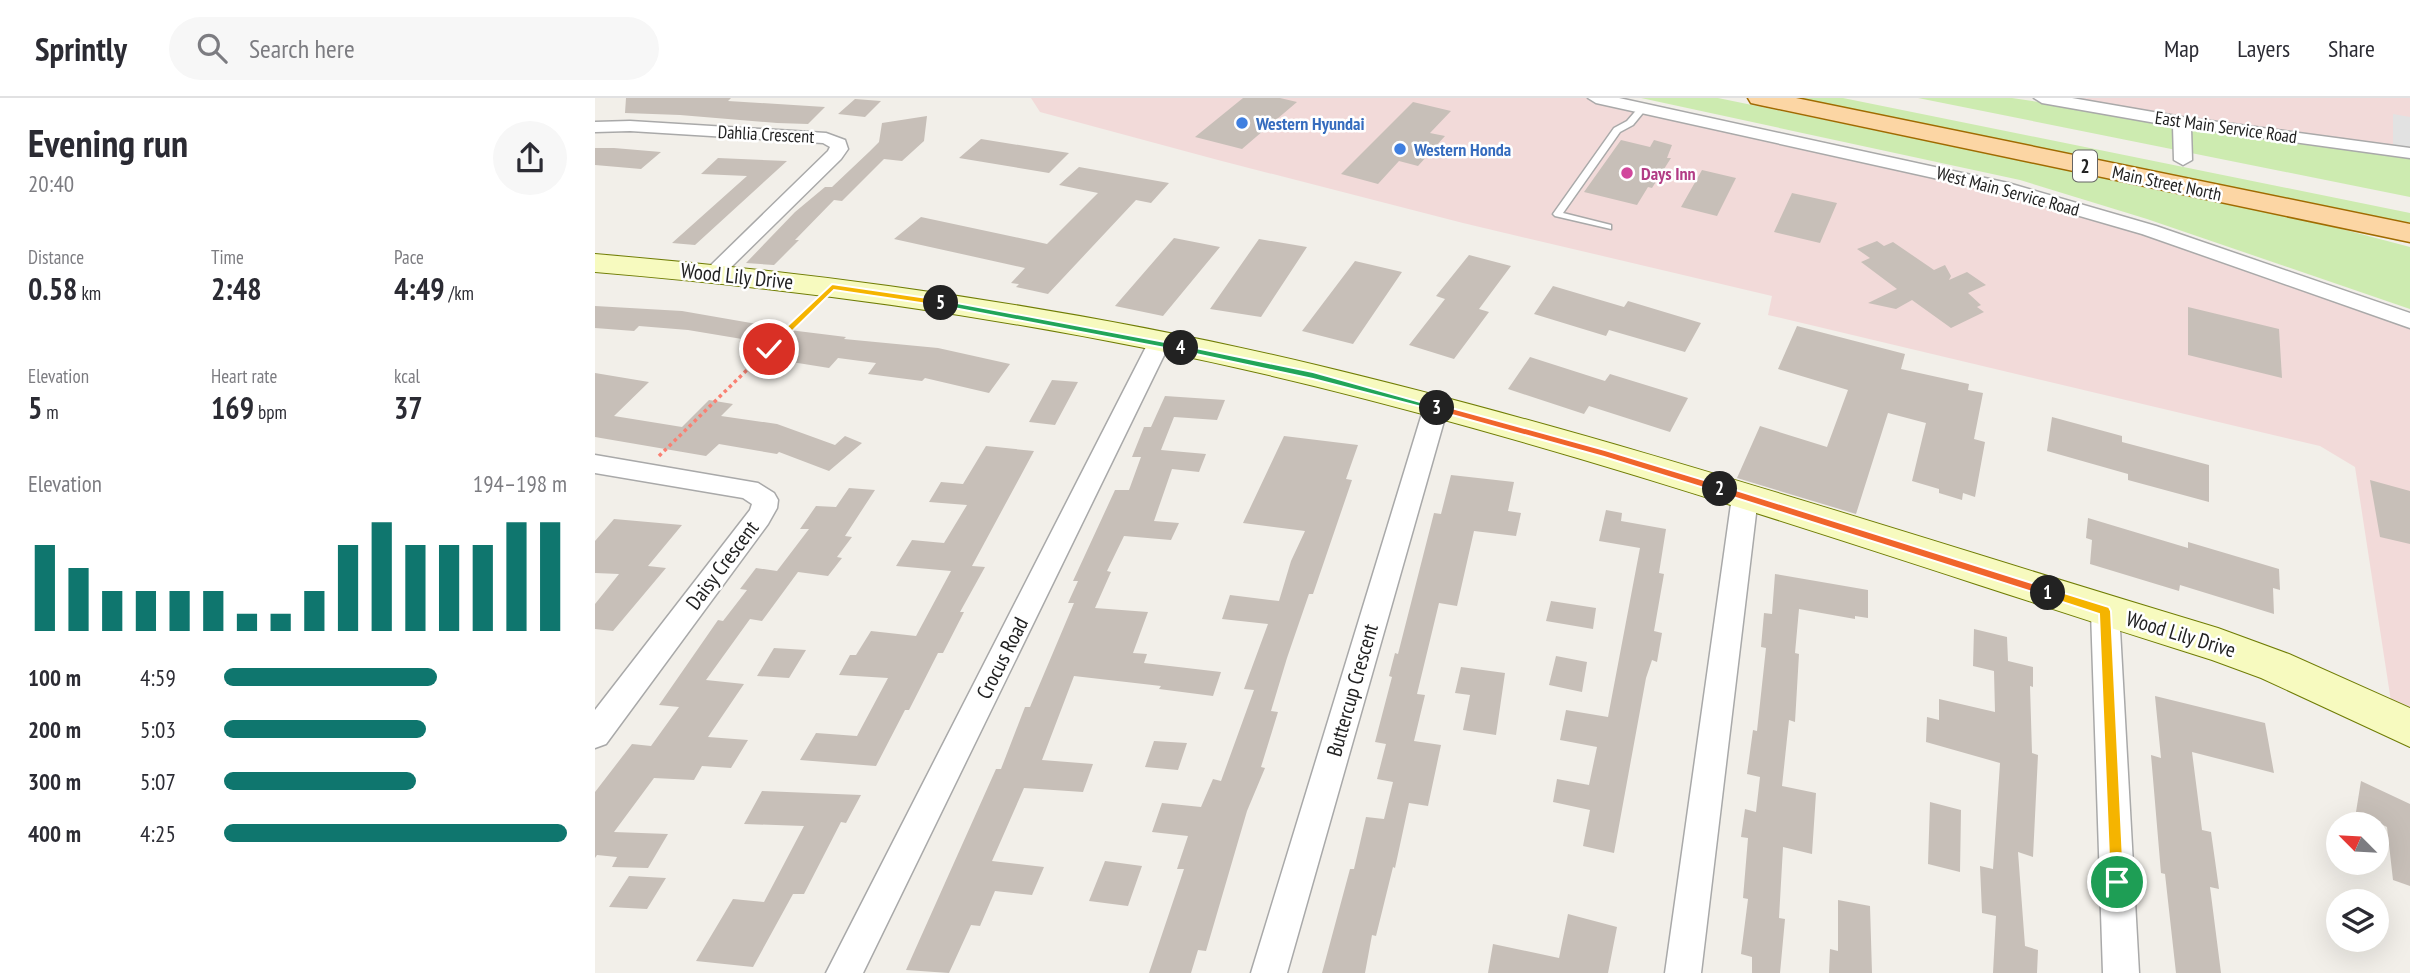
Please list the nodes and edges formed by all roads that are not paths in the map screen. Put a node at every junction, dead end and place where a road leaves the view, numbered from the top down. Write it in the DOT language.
graph roads {
  1 [pos="1596,98"];
  2 [pos="1760,98"];
  3 [pos="1874,98"];
  4 [pos="2042,98"];
  5 [pos="1643,108"];
  6 [pos="2182,122"];
  7 [pos="595,127"];
  8 [pos="2410,153"];
  9 [pos="2183,160"];
  10 [pos="2209,166"];
  11 [pos="1608,227"];
  12 [pos="2410,233"];
  13 [pos="595,263"];
  14 [pos="715,272"];
  15 [pos="2410,321"];
  16 [pos="1159,343"];
  17 [pos="1436,407"];
  18 [pos="595,464"];
  19 [pos="1745,497"];
  20 [pos="2105,611"];
  21 [pos="2410,729"];
  22 [pos="595,734"];
  23 [pos="844,973"];
  24 [pos="1269,973"];
  25 [pos="1683,973"];
  26 [pos="2121,973"];
  1 -- 5 [label="street, West Main Service Road"];
  2 -- 12 [label="main road, Main Street North / 2"];
  3 -- 9 [label="main road, Main Street North / 2"];
  4 -- 6 [label="street, East Main Service Road"];
  5 -- 11 [label="lane"];
  5 -- 15 [label="street, West Main Service Road"];
  6 -- 8 [label="street, East Main Service Road"];
  6 -- 9 [label="street"];
  7 -- 14 [label="street, Dahlia Crescent"];
  9 -- 10 [label="main road, Main Street North / 2"];
  13 -- 14 [label="street, Wood Lily Drive"];
  14 -- 16 [label="street, Wood Lily Drive"];
  16 -- 17 [label="street, Wood Lily Drive"];
  16 -- 23 [label="street, Crocus Road"];
  17 -- 19 [label="street, Wood Lily Drive"];
  17 -- 24 [label="street, Buttercup Crescent"];
  18 -- 22 [label="street, Daisy Crescent"];
  19 -- 20 [label="street, Wood Lily Drive"];
  19 -- 25 [label="street"];
  20 -- 21 [label="street, Wood Lily Drive"];
  20 -- 26 [label="street"];
}
